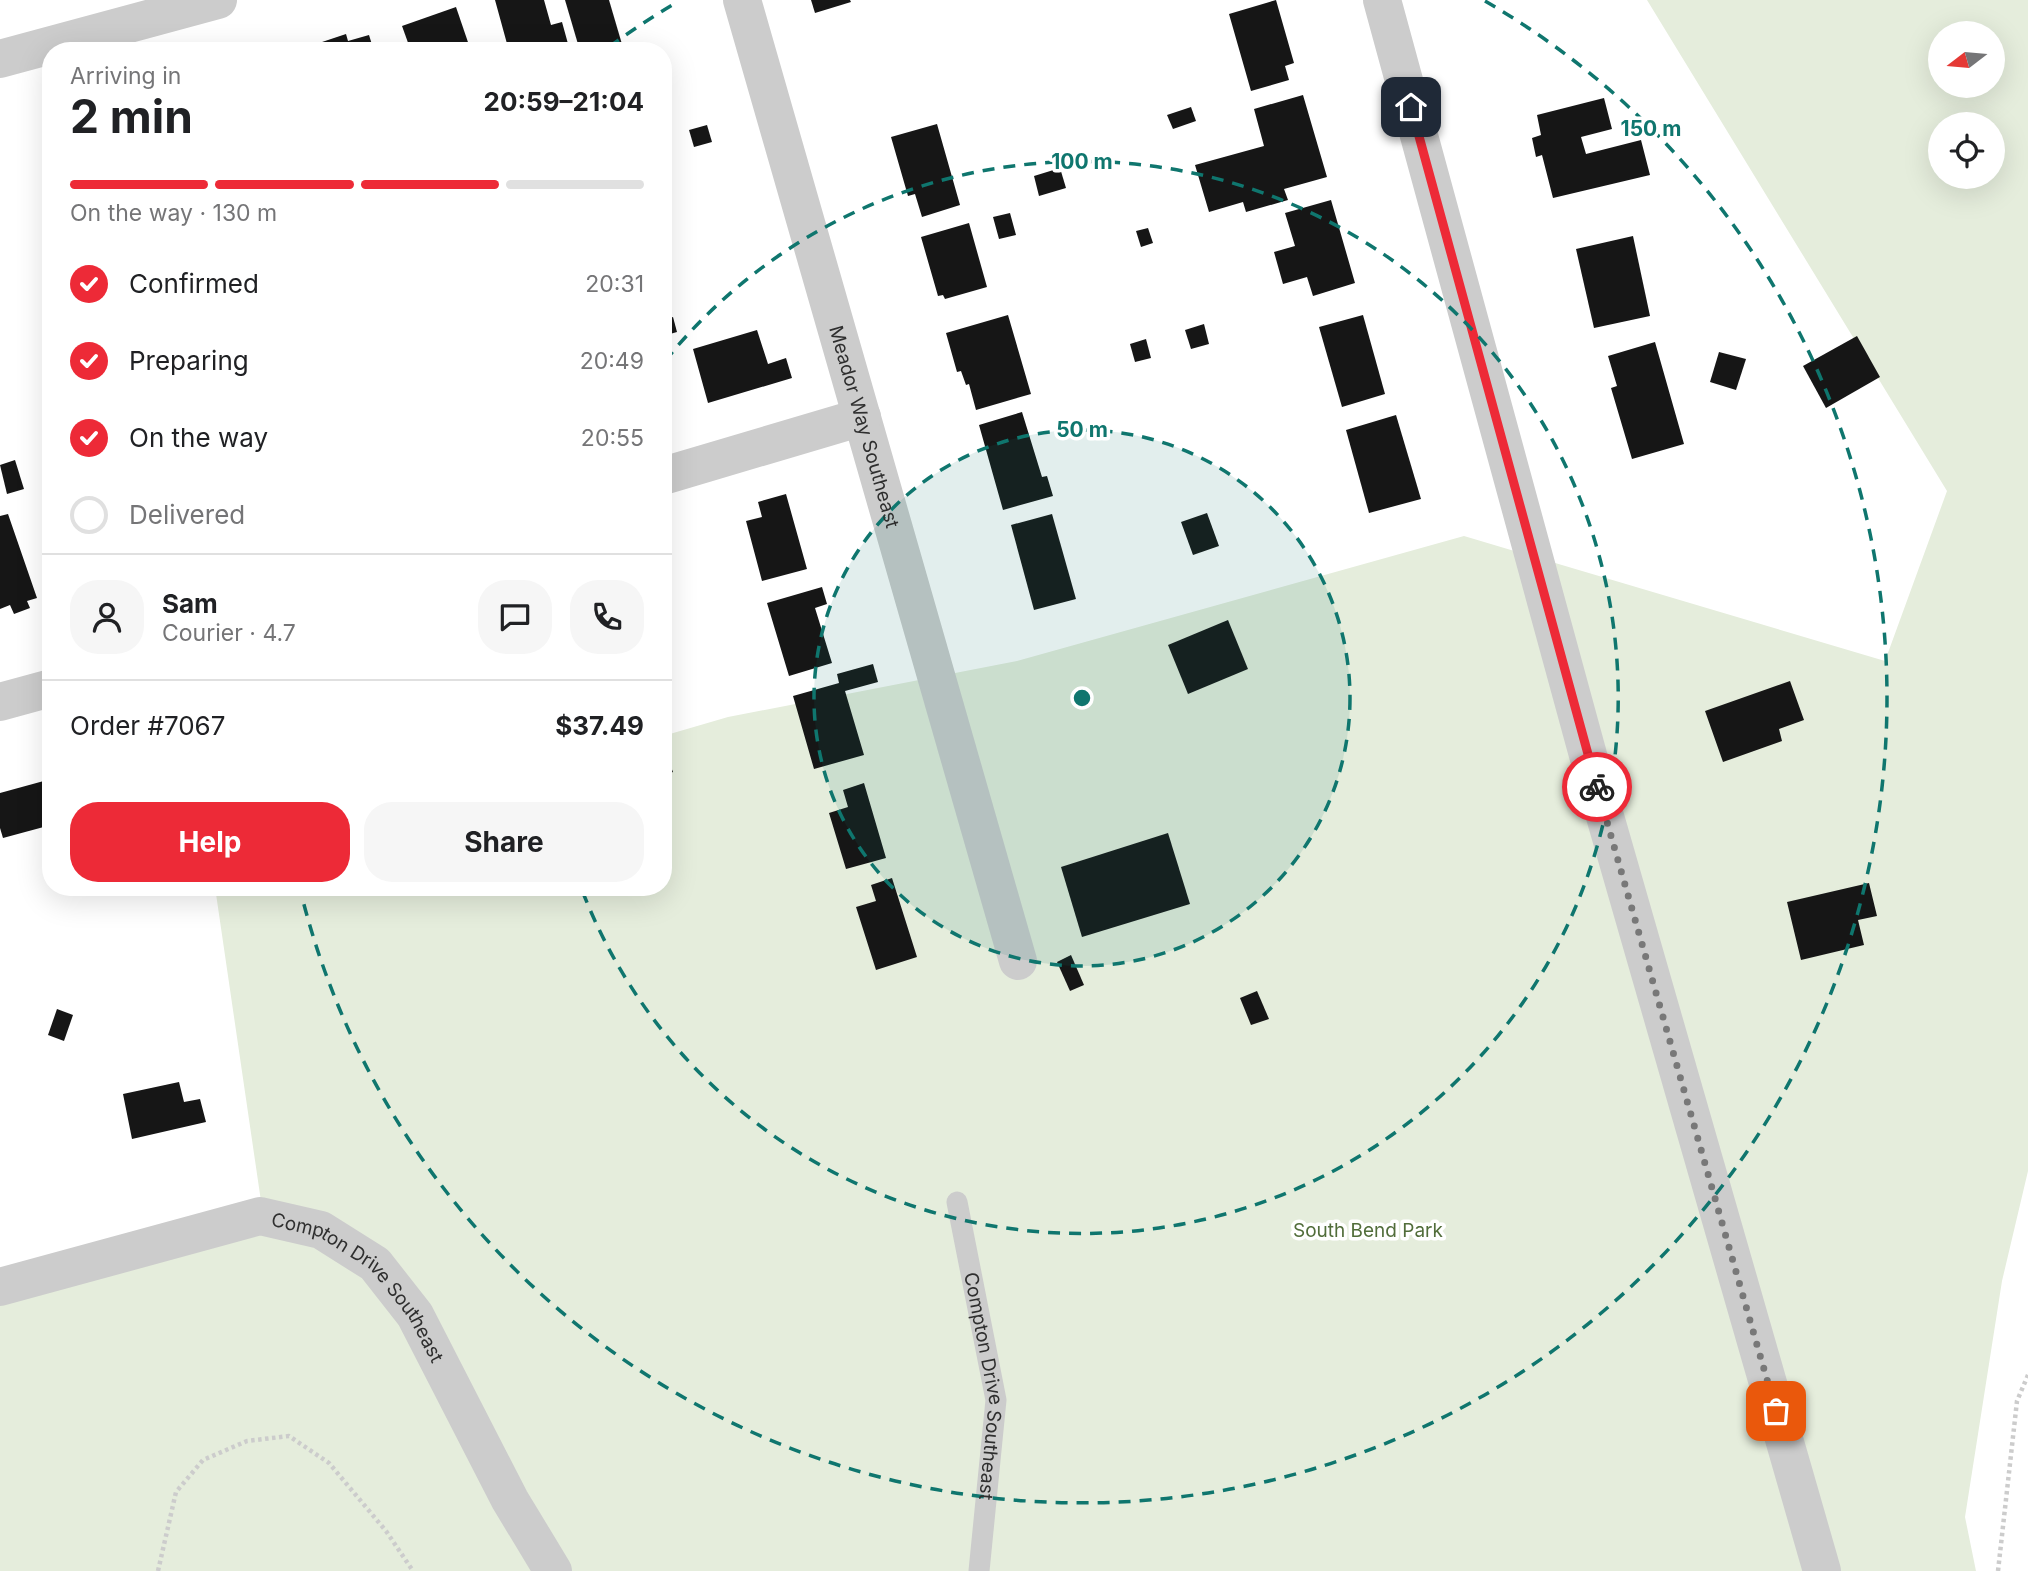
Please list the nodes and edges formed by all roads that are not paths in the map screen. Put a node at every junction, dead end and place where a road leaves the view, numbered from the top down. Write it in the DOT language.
graph roads {
  1 [pos="218,0"];
  2 [pos="742,0"];
  3 [pos="1382,0"];
  4 [pos="63,42"];
  5 [pos="42,48"];
  6 [pos="0,59"];
  7 [pos="862,417"];
  8 [pos="672,473"];
  9 [pos="42,690"];
  10 [pos="0,702"];
  11 [pos="1018,961"];
  12 [pos="957,1202"];
  13 [pos="0,1287"];
  14 [pos="553,1571"];
  15 [pos="979,1571"];
  16 [pos="1822,1571"];
  1 -- 4 [label="street"];
  2 -- 7 [label="street, Meador Way Southeast"];
  3 -- 16 [label="street"];
  5 -- 6 [label="street"];
  7 -- 8 [label="street"];
  7 -- 11 [label="street, Meador Way Southeast"];
  9 -- 10 [label="street"];
  12 -- 15 [label="lane, Compton Drive Southeast"];
  13 -- 14 [label="street, Compton Drive Southeast"];
}
